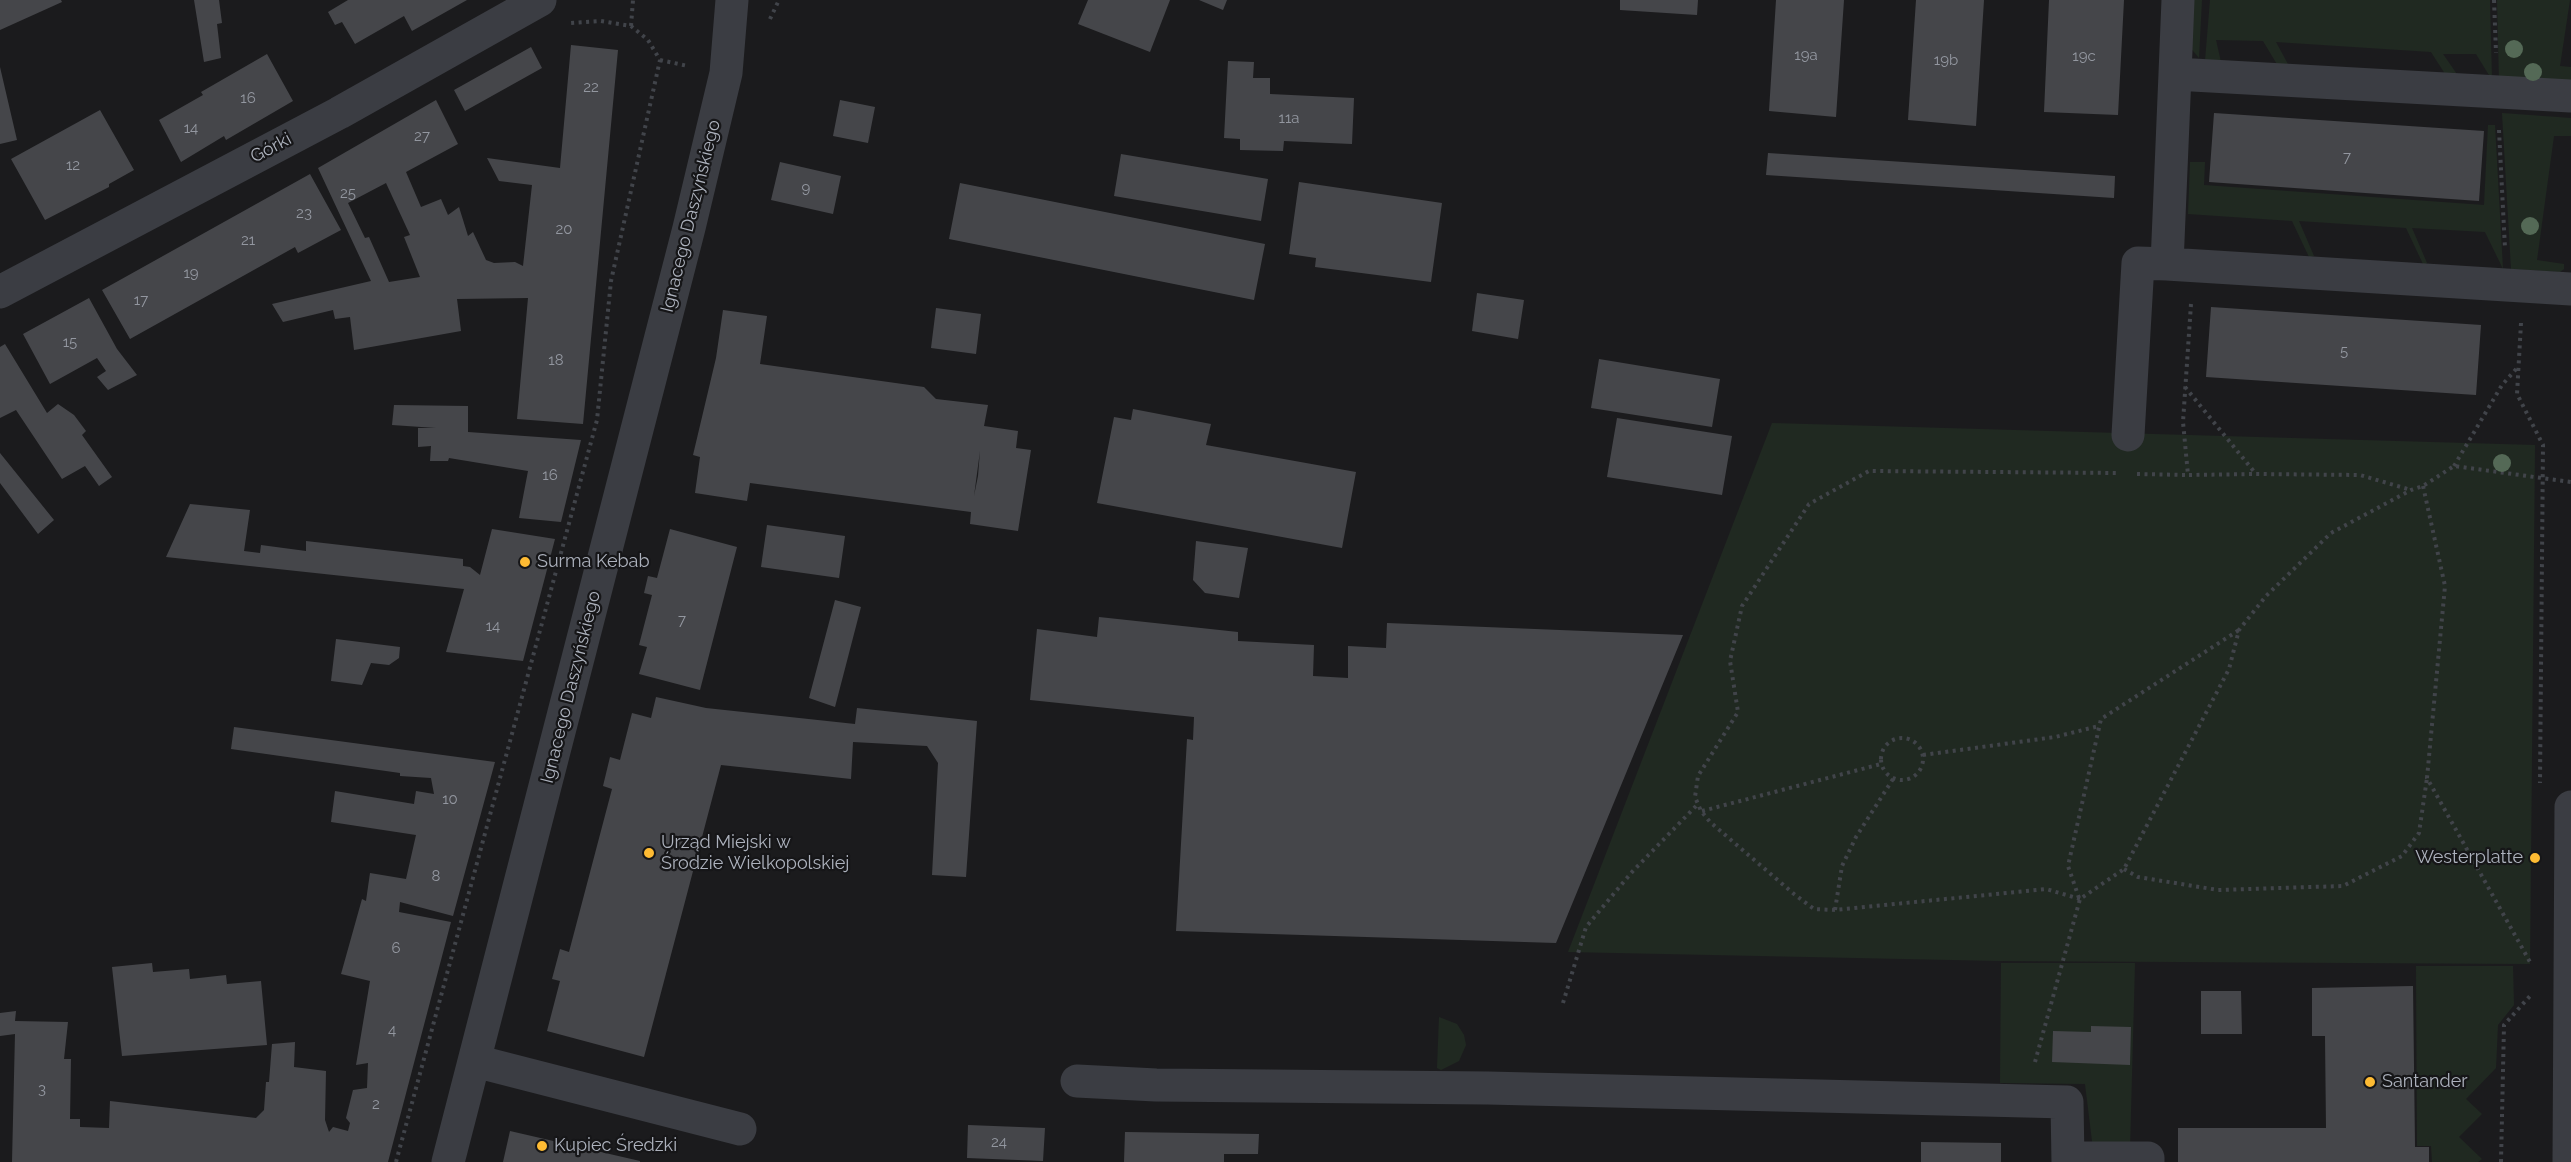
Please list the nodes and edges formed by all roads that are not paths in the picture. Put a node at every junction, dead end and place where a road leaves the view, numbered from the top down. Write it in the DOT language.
graph roads {
  1 [pos="540,0"];
  2 [pos="732,0"];
  3 [pos="2178,0"];
  4 [pos="2175,74"];
  5 [pos="2571,96"];
  6 [pos="2176,265"];
  7 [pos="2571,289"];
  8 [pos="0,292"];
  9 [pos="2128,435"];
  10 [pos="2571,807"];
  11 [pos="476,1061"];
  12 [pos="1077,1081"];
  13 [pos="740,1130"];
  14 [pos="2068,1160"];
  15 [pos="448,1162"];
  16 [pos="2148,1162"];
  17 [pos="2569,1162"];
  1 -- 8 [label="street, Górki"];
  2 -- 11 [label="street, Ignacego Daszyńskiego"];
  3 -- 4 [label="street"];
  4 -- 5 [label="street"];
  4 -- 6 [label="street"];
  6 -- 7 [label="street"];
  6 -- 9 [label="street"];
  10 -- 17 [label="street"];
  11 -- 13 [label="street"];
  11 -- 15 [label="street, Ignacego Daszyńskiego"];
  12 -- 14 [label="street"];
  14 -- 16 [label="street"];
}
